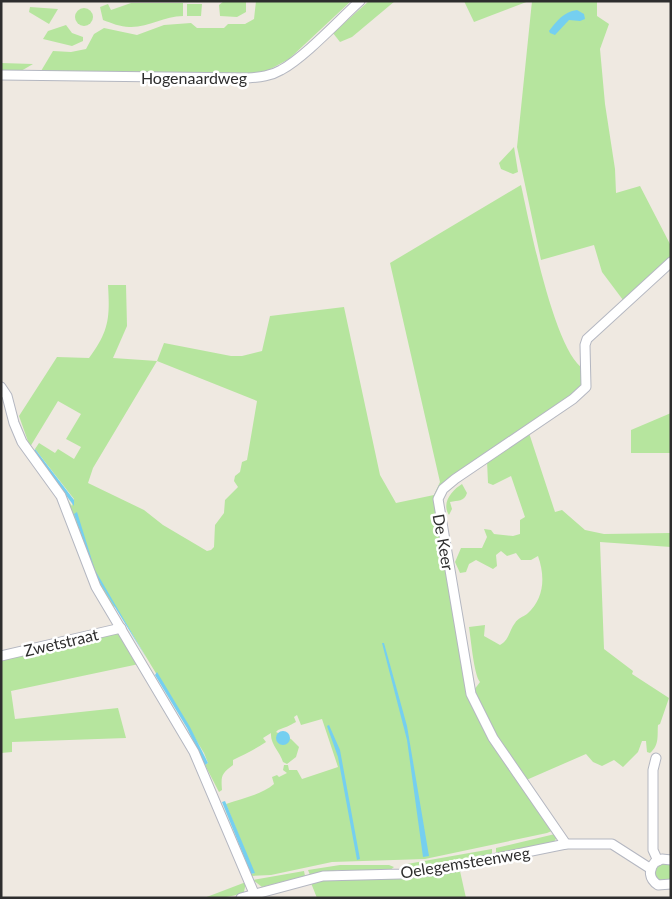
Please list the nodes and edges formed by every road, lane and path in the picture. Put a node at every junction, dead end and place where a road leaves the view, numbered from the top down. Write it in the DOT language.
graph roads {
  1 [pos="360,1"];
  2 [pos="1,75"];
  3 [pos="671,262"];
  4 [pos="1,387"];
  5 [pos="121,628"];
  6 [pos="1,656"];
  7 [pos="656,758"];
  8 [pos="566,844"];
  9 [pos="671,860"];
  10 [pos="655,864"];
  11 [pos="670,888"];
  12 [pos="255,896"];
  13 [pos="241,898"];
  1 -- 2 [label="street, Hogenaardweg"];
  3 -- 8 [label="street, De Keer"];
  4 -- 5 [label="street"];
  5 -- 6 [label="street, Zwetstraat"];
  5 -- 12 [label="street"];
  7 -- 10 [label="street"];
  8 -- 10 [label="street, Oelegemsteenweg"];
  8 -- 12 [label="street, Oelegemsteenweg"];
  9 -- 10 [label="street"];
  10 -- 11 [label="street"];
  12 -- 13 [label="street, Oelegemsteenweg"];
}
